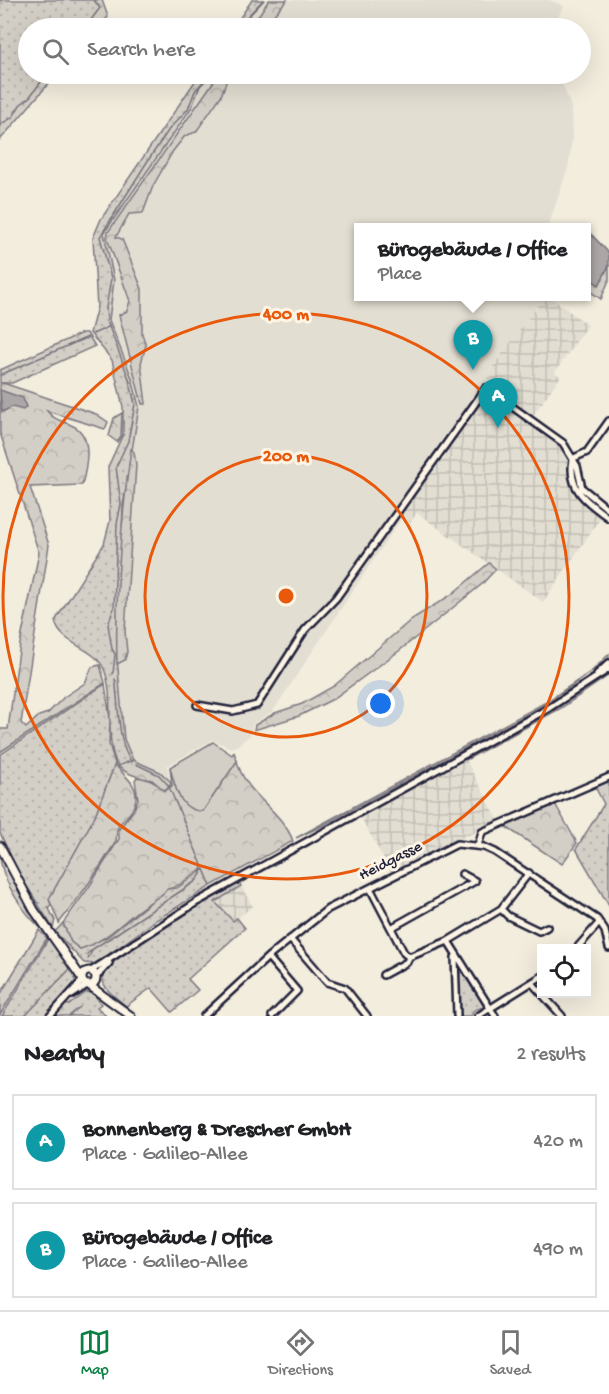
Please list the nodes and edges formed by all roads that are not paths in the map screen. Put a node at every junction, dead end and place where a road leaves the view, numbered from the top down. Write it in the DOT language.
graph roads {
  1 [pos="609,421"];
  2 [pos="573,458"];
  3 [pos="609,510"];
  4 [pos="609,518"];
  5 [pos="609,663"];
  6 [pos="609,669"];
  7 [pos="580,688"];
  8 [pos="197,705"];
  9 [pos="609,777"];
  10 [pos="0,846"];
  11 [pos="478,846"];
  12 [pos="529,873"];
  13 [pos="462,874"];
  14 [pos="370,888"];
  15 [pos="501,909"];
  16 [pos="599,922"];
  17 [pos="547,927"];
  18 [pos="391,928"];
  19 [pos="290,939"];
  20 [pos="448,941"];
  21 [pos="581,944"];
  22 [pos="609,948"];
  23 [pos="455,955"];
  24 [pos="268,957"];
  25 [pos="409,957"];
  26 [pos="383,975"];
  27 [pos="89,979"];
  28 [pos="537,980"];
  29 [pos="532,983"];
  30 [pos="491,1008"];
  31 [pos="50,1016"];
  32 [pos="131,1016"];
  33 [pos="204,1016"];
  34 [pos="272,1016"];
  35 [pos="367,1016"];
  36 [pos="457,1016"];
  37 [pos="478,1016"];
  38 [pos="495,1016"];
  39 [pos="562,1016"];
  1 -- 2 [label="street"];
  2 -- 3 [label="street"];
  2 -- 4 [label="street"];
  2 -- 8 [label="street"];
  5 -- 7 [label="street"];
  6 -- 7 [label="street"];
  7 -- 27 [label="street"];
  9 -- 11 [label="street"];
  10 -- 27 [label="main road"];
  11 -- 12 [label="street"];
  11 -- 14 [label="street, Heidgasse"];
  12 -- 15 [label="street"];
  12 -- 16 [label="street"];
  13 -- 18 [label="street"];
  14 -- 18 [label="street"];
  14 -- 19 [label="street, Heidgasse"];
  15 -- 17 [label="street"];
  15 -- 20 [label="street"];
  16 -- 21 [label="street"];
  16 -- 22 [label="street"];
  18 -- 25 [label="street"];
  19 -- 24 [label="street, Heidgasse"];
  19 -- 35 [label="street"];
  20 -- 23 [label="street"];
  20 -- 25 [label="street"];
  23 -- 30 [label="street"];
  23 -- 36 [label="street"];
  24 -- 33 [label="street, Heidgasse"];
  24 -- 34 [label="street"];
  25 -- 26 [label="street"];
  27 -- 31 [label="street"];
  27 -- 32 [label="main road"];
  28 -- 29 [label="street"];
  29 -- 30 [label="street"];
  29 -- 39 [label="street"];
  30 -- 37 [label="street"];
  30 -- 38 [label="street"];
}
